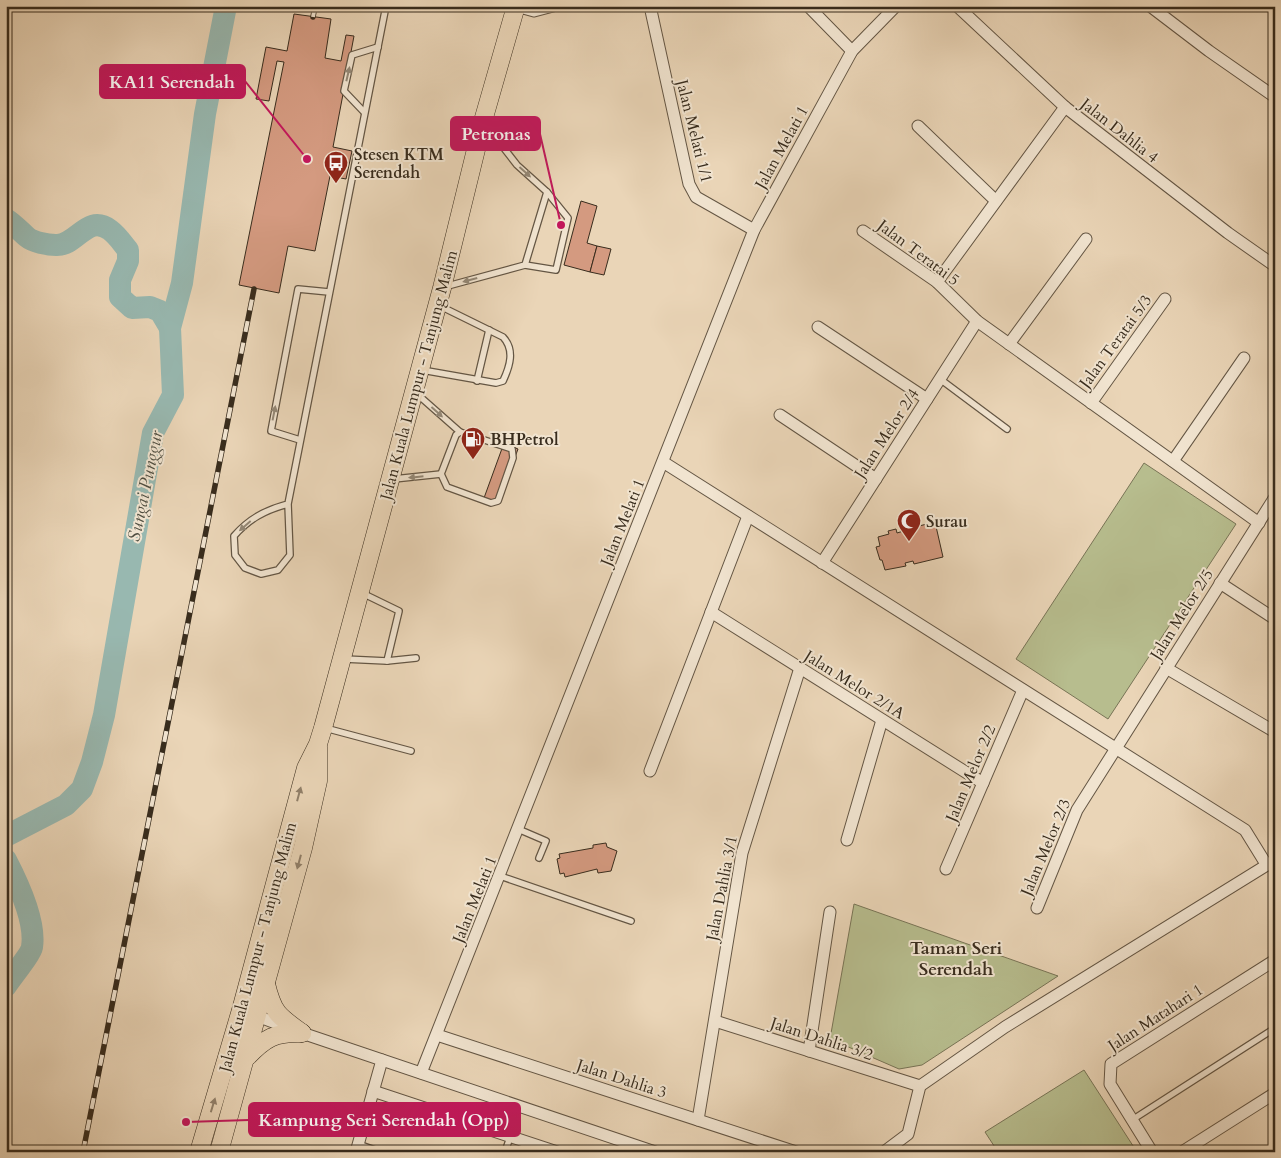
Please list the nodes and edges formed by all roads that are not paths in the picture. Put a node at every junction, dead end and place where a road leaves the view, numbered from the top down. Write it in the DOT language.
graph roads {
  1 [pos="386,6"];
  2 [pos="516,6"];
  3 [pos="553,6"];
  4 [pos="650,6"];
  5 [pos="808,6"];
  6 [pos="896,6"];
  7 [pos="957,6"];
  8 [pos="1150,6"];
  9 [pos="378,47"];
  10 [pos="852,50"];
  11 [pos="1275,97"];
  12 [pos="1065,107"];
  13 [pos="364,112"];
  14 [pos="483,121"];
  15 [pos="918,126"];
  16 [pos="547,192"];
  17 [pos="996,202"];
  18 [pos="754,230"];
  19 [pos="863,231"];
  20 [pos="1086,239"];
  21 [pos="525,265"];
  22 [pos="1275,266"];
  23 [pos="937,282"];
  24 [pos="442,288"];
  25 [pos="329,292"];
  26 [pos="1165,299"];
  27 [pos="437,305"];
  28 [pos="977,321"];
  29 [pos="818,327"];
  30 [pos="490,330"];
  31 [pos="1009,344"];
  32 [pos="1244,358"];
  33 [pos="420,369"];
  34 [pos="940,378"];
  35 [pos="476,380"];
  36 [pos="414,391"];
  37 [pos="927,399"];
  38 [pos="1091,402"];
  39 [pos="780,414"];
  40 [pos="1007,429"];
  41 [pos="460,432"];
  42 [pos="300,440"];
  43 [pos="1173,461"];
  44 [pos="663,462"];
  45 [pos="441,474"];
  46 [pos="876,478"];
  47 [pos="390,479"];
  48 [pos="1275,497"];
  49 [pos="288,504"];
  50 [pos="748,516"];
  51 [pos="1258,522"];
  52 [pos="822,563"];
  53 [pos="1220,583"];
  54 [pos="360,592"];
  55 [pos="711,612"];
  56 [pos="1275,619"];
  57 [pos="342,658"];
  58 [pos="416,658"];
  59 [pos="387,661"];
  60 [pos="800,668"];
  61 [pos="1166,668"];
  62 [pos="1023,690"];
  63 [pos="882,720"];
  64 [pos="1275,732"];
  65 [pos="321,736"];
  66 [pos="1116,748"];
  67 [pos="411,751"];
  68 [pos="650,771"];
  69 [pos="983,783"];
  70 [pos="518,829"];
  71 [pos="847,840"];
  72 [pos="539,858"];
  73 [pos="1271,862"];
  74 [pos="946,868"];
  75 [pos="500,876"];
  76 [pos="1036,908"];
  77 [pos="830,912"];
  78 [pos="631,921"];
  79 [pos="1275,960"];
  80 [pos="266,983"];
  81 [pos="249,1013"];
  82 [pos="715,1020"];
  83 [pos="1275,1028"];
  84 [pos="302,1033"];
  85 [pos="437,1034"];
  86 [pos="809,1051"];
  87 [pos="244,1060"];
  88 [pos="382,1060"];
  89 [pos="421,1073"];
  90 [pos="920,1086"];
  91 [pos="373,1091"];
  92 [pos="1275,1093"];
  93 [pos="698,1120"];
  94 [pos="1132,1120"];
  95 [pos="510,1136"];
  96 [pos="627,1147"];
  97 [pos="357,1148"];
  98 [pos="1189,1151"];
  99 [pos="199,1152"];
  100 [pos="219,1152"];
  101 [pos="381,1152"];
  102 [pos="505,1152"];
  103 [pos="557,1152"];
  104 [pos="655,1152"];
  105 [pos="796,1152"];
  106 [pos="884,1152"];
  107 [pos="1152,1152"];
  1 -- 9 [label="lane"];
  2 -- 3 [label="street"];
  2 -- 14 [label="main road, Jalan Kuala Lumpur - Tanjung Malim"];
  4 -- 18 [label="street, Jalan Melati 1/1"];
  5 -- 10 [label="street"];
  6 -- 10 [label="street, Jalan Melati 1"];
  7 -- 12 [label="street, Jalan Dahlia 4"];
  8 -- 11 [label="street"];
  9 -- 13 [label="lane"];
  13 -- 9 [label="lane, one-way"];
  10 -- 18 [label="street, Jalan Melati 1"];
  12 -- 17 [label="street"];
  12 -- 22 [label="street, Jalan Dahlia 4"];
  13 -- 25 [label="lane"];
  14 -- 16 [label="lane, one-way"];
  14 -- 24 [label="main road, Jalan Kuala Lumpur - Tanjung Malim"];
  15 -- 17 [label="street"];
  16 -- 21 [label="lane"];
  16 -- 21 [label="lane"];
  17 -- 23 [label="street"];
  18 -- 44 [label="street, Jalan Melati 1"];
  19 -- 23 [label="street, Jalan Teratai 5"];
  20 -- 31 [label="street"];
  21 -- 24 [label="lane, one-way"];
  23 -- 28 [label="street, Jalan Teratai 5"];
  24 -- 27 [label="main road, Jalan Kuala Lumpur - Tanjung Malim"];
  25 -- 42 [label="lane"];
  42 -- 25 [label="lane, one-way"];
  26 -- 38 [label="street, Jalan Teratai 5/3"];
  27 -- 30 [label="lane"];
  27 -- 33 [label="main road, Jalan Kuala Lumpur - Tanjung Malim"];
  28 -- 31 [label="street, Jalan Teratai 5"];
  28 -- 34 [label="street, Jalan Melor 2/4"];
  29 -- 37 [label="street"];
  30 -- 35 [label="lane"];
  30 -- 35 [label="lane"];
  31 -- 38 [label="street, Jalan Teratai 5"];
  32 -- 43 [label="street"];
  33 -- 35 [label="lane"];
  33 -- 36 [label="main road, Jalan Kuala Lumpur - Tanjung Malim"];
  34 -- 37 [label="street, Jalan Melor 2/4"];
  34 -- 40 [label="lane"];
  36 -- 41 [label="lane, one-way"];
  36 -- 47 [label="main road, Jalan Kuala Lumpur - Tanjung Malim"];
  37 -- 46 [label="street, Jalan Melor 2/4"];
  38 -- 43 [label="street, Jalan Teratai 5"];
  39 -- 46 [label="street"];
  41 -- 45 [label="lane"];
  41 -- 45 [label="lane"];
  42 -- 49 [label="lane"];
  43 -- 51 [label="street, Jalan Teratai 5"];
  44 -- 50 [label="street"];
  44 -- 70 [label="street, Jalan Melati 1"];
  45 -- 47 [label="lane, one-way"];
  46 -- 52 [label="street, Jalan Melor 2/4"];
  47 -- 54 [label="main road, Jalan Kuala Lumpur - Tanjung Malim"];
  48 -- 51 [label="street, Jalan Melor 2/5"];
  49 -- 49 [label="lane, one-way"];
  50 -- 52 [label="street"];
  50 -- 55 [label="street"];
  51 -- 53 [label="street, Jalan Melor 2/5"];
  52 -- 62 [label="street"];
  53 -- 56 [label="street"];
  53 -- 61 [label="street, Jalan Melor 2/5"];
  54 -- 57 [label="main road, Jalan Kuala Lumpur - Tanjung Malim"];
  54 -- 59 [label="lane"];
  55 -- 60 [label="street, Jalan Melor 2/1A"];
  55 -- 68 [label="street"];
  57 -- 59 [label="lane"];
  57 -- 65 [label="main road, Jalan Kuala Lumpur - Tanjung Malim"];
  58 -- 59 [label="lane"];
  60 -- 63 [label="street, Jalan Melor 2/1A"];
  60 -- 82 [label="street, Jalan Dahlia 3/1"];
  61 -- 64 [label="street"];
  61 -- 66 [label="street, Jalan Melor 2/5"];
  62 -- 66 [label="street"];
  62 -- 69 [label="street, Jalan Melor 2/2"];
  63 -- 69 [label="street, Jalan Melor 2/1A"];
  63 -- 71 [label="street"];
  65 -- 67 [label="lane"];
  65 -- 80 [label="main road, Jalan Kuala Lumpur - Tanjung Malim, one-way"];
  81 -- 65 [label="main road, Jalan Kuala Lumpur - Tanjung Malim, one-way"];
  66 -- 73 [label="street"];
  66 -- 76 [label="street, Jalan Melor 2/3"];
  69 -- 74 [label="street, Jalan Melor 2/2"];
  70 -- 72 [label="lane"];
  70 -- 75 [label="street, Jalan Melati 1"];
  73 -- 90 [label="street"];
  75 -- 78 [label="lane"];
  75 -- 85 [label="street, Jalan Melati 1"];
  77 -- 86 [label="street"];
  79 -- 94 [label="street, Jalan Matahari 1"];
  80 -- 81 [label="main road, Jalan Kuala Lumpur - Tanjung Malim"];
  80 -- 84 [label="main road"];
  81 -- 84 [label="street"];
  81 -- 87 [label="main road, Jalan Kuala Lumpur - Tanjung Malim"];
  99 -- 81 [label="main road, Jalan Kuala Lumpur - Tanjung Malim, one-way"];
  82 -- 86 [label="street, Jalan Dahlia 3/2"];
  82 -- 93 [label="street, Jalan Dahlia 3/1"];
  83 -- 94 [label="lane"];
  84 -- 87 [label="main road"];
  84 -- 88 [label="street"];
  85 -- 89 [label="street, Jalan Melati 1"];
  85 -- 93 [label="street, Jalan Dahlia 3"];
  86 -- 90 [label="street, Jalan Dahlia 3/2"];
  87 -- 100 [label="main road, Jalan Kuala Lumpur - Tanjung Malim"];
  88 -- 89 [label="street"];
  88 -- 91 [label="street"];
  89 -- 96 [label="street"];
  90 -- 106 [label="street"];
  91 -- 95 [label="street"];
  91 -- 97 [label="street"];
  92 -- 98 [label="street"];
  93 -- 105 [label="street, Jalan Dahlia 3"];
  94 -- 107 [label="street, Jalan Matahari 1"];
  95 -- 102 [label="lane"];
  95 -- 103 [label="street"];
  96 -- 104 [label="street"];
  97 -- 101 [label="lane"];
}
